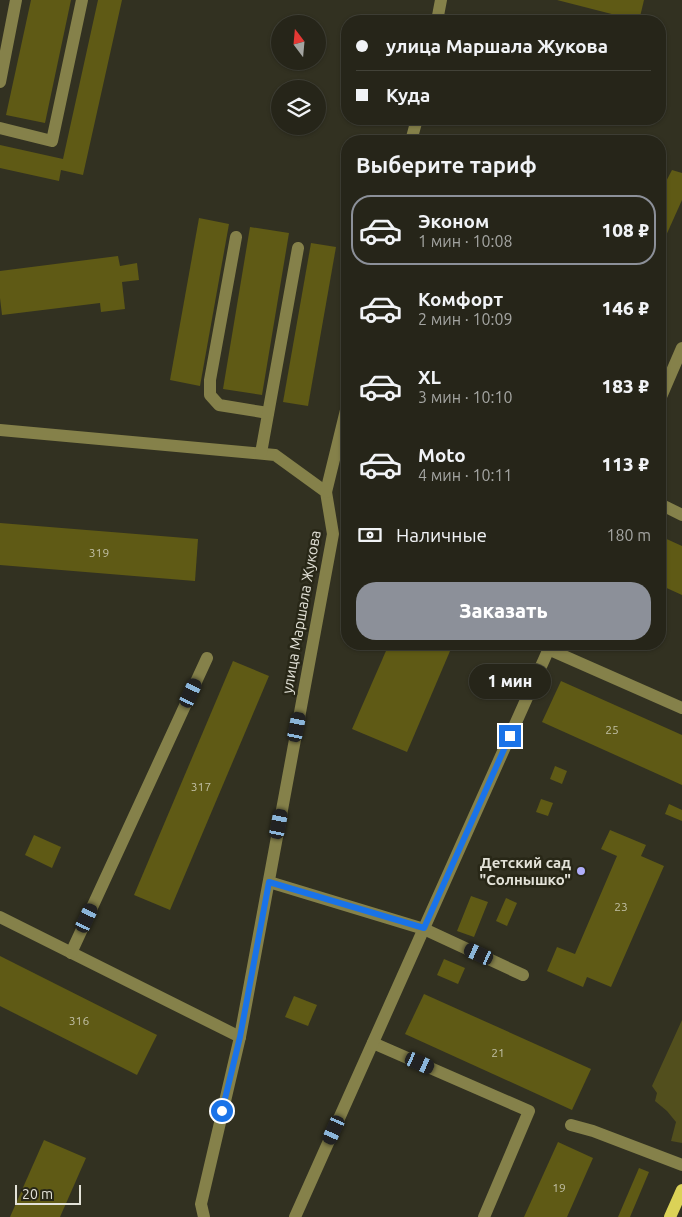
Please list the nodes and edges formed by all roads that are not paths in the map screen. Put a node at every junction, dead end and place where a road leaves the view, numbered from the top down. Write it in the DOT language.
graph roads {
  1 [pos="16,0"];
  2 [pos="82,0"];
  3 [pos="441,0"];
  4 [pos="438,15"];
  5 [pos="0,82"];
  6 [pos="0,128"];
  7 [pos="236,236"];
  8 [pos="298,248"];
  9 [pos="682,348"];
  10 [pos="666,384"];
  11 [pos="268,413"];
  12 [pos="0,430"];
  13 [pos="341,431"];
  14 [pos="262,454"];
  15 [pos="326,492"];
  16 [pos="666,507"];
  17 [pos="682,514"];
  18 [pos="548,650"];
  19 [pos="559,650"];
  20 [pos="207,658"];
  21 [pos="682,708"];
  22 [pos="269,882"];
  23 [pos="0,917"];
  24 [pos="424,928"];
  25 [pos="71,952"];
  26 [pos="523,975"];
  27 [pos="240,1037"];
  28 [pos="372,1043"];
  29 [pos="571,1125"];
  30 [pos="682,1165"];
  31 [pos="682,1190"];
  32 [pos="204,1217"];
  33 [pos="295,1217"];
  34 [pos="484,1217"];
  35 [pos="670,1217"];
  1 -- 5 [label="street"];
  2 -- 6 [label="street"];
  3 -- 4 [label="street"];
  7 -- 11 [label="street"];
  8 -- 11 [label="street"];
  9 -- 10 [label="street"];
  11 -- 14 [label="street"];
  12 -- 14 [label="street"];
  13 -- 15 [label="street"];
  14 -- 15 [label="street"];
  15 -- 22 [label="street, улица Маршала Жукова"];
  16 -- 17 [label="street"];
  18 -- 24 [label="street"];
  19 -- 21 [label="street"];
  20 -- 25 [label="street"];
  22 -- 24 [label="street"];
  22 -- 27 [label="street, улица Маршала Жукова"];
  23 -- 25 [label="street"];
  24 -- 26 [label="street"];
  24 -- 28 [label="street"];
  25 -- 27 [label="street"];
  27 -- 32 [label="street, улица Маршала Жукова"];
  28 -- 33 [label="street"];
  28 -- 34 [label="street"];
  29 -- 30 [label="street"];
  31 -- 35 [label="main road"];
}
